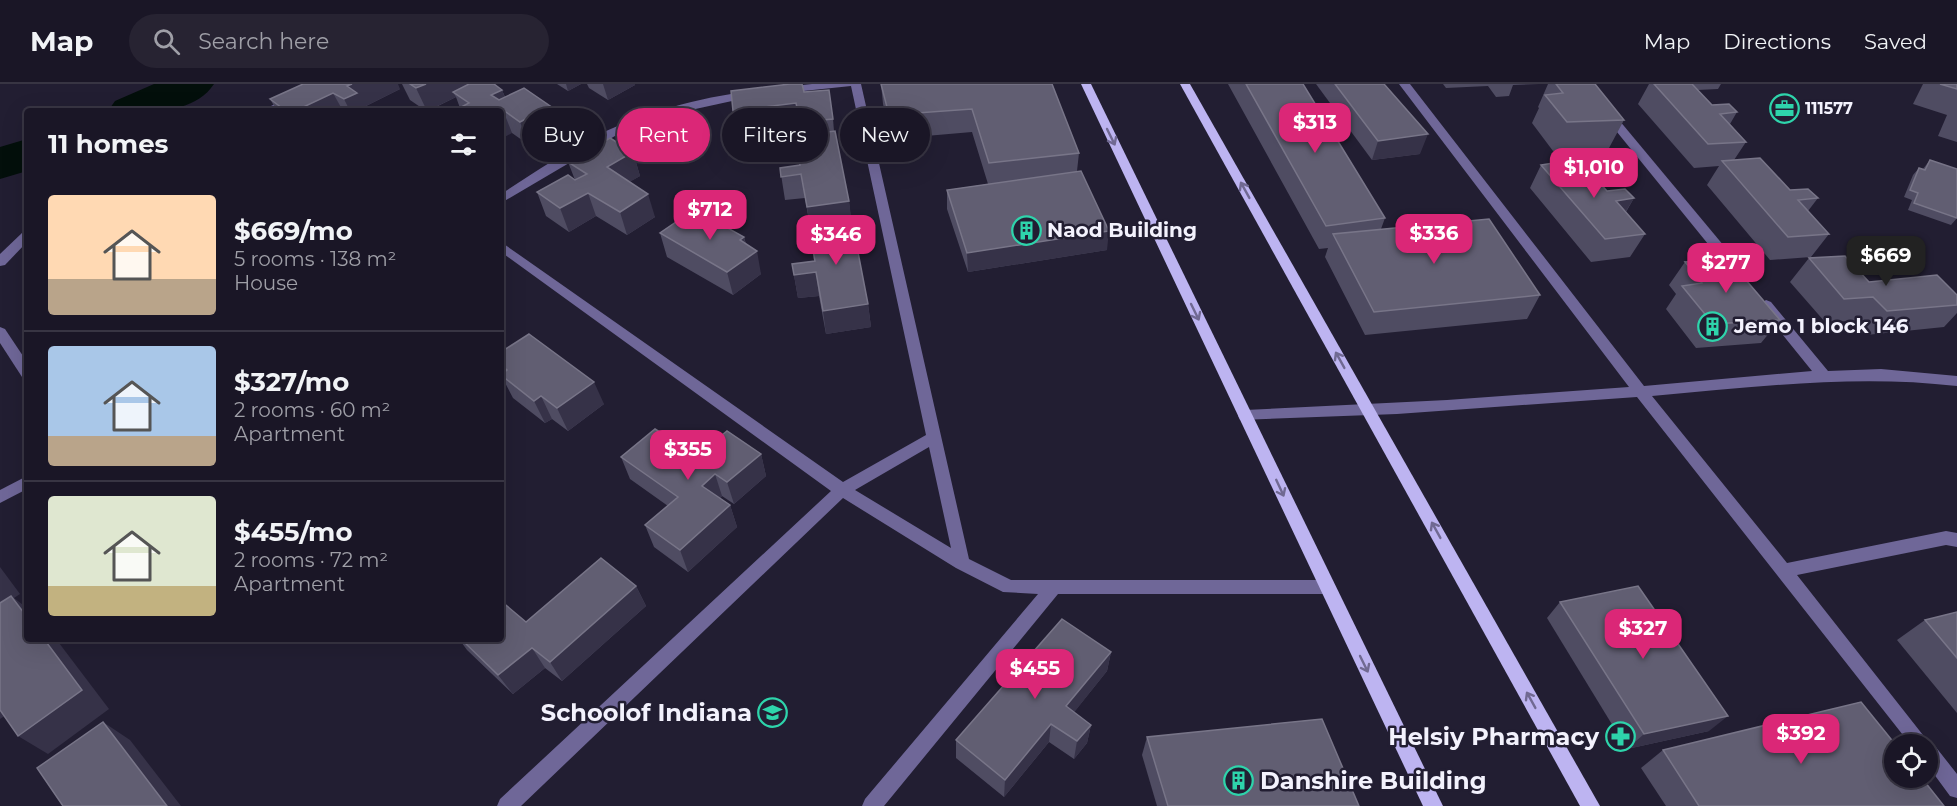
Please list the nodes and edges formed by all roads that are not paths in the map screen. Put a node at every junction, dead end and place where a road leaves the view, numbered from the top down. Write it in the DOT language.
graph roads {
  1 [pos="324,84"];
  2 [pos="847,84"];
  3 [pos="856,84"];
  4 [pos="1086,84"];
  5 [pos="1185,84"];
  6 [pos="1404,84"];
  7 [pos="1583,84"];
  8 [pos="273,108"];
  9 [pos="504,197"];
  10 [pos="24,238"];
  11 [pos="504,248"];
  12 [pos="0,262"];
  13 [pos="0,332"];
  14 [pos="24,368"];
  15 [pos="1825,377"];
  16 [pos="1957,381"];
  17 [pos="1641,392"];
  18 [pos="1369,411"];
  19 [pos="1245,416"];
  20 [pos="933,438"];
  21 [pos="24,484"];
  22 [pos="842,490"];
  23 [pos="0,497"];
  24 [pos="1957,540"];
  25 [pos="962,563"];
  26 [pos="1783,571"];
  27 [pos="1054,587"];
  28 [pos="1327,587"];
  29 [pos="1913,734"];
  30 [pos="1938,765"];
  31 [pos="1957,789"];
  32 [pos="507,806"];
  33 [pos="872,806"];
  34 [pos="1433,806"];
  35 [pos="1590,806"];
  1 -- 8 [label="street"];
  2 -- 9 [label="street"];
  3 -- 20 [label="street"];
  4 -- 19 [label="main road, one-way"];
  18 -- 5 [label="main road, one-way"];
  6 -- 17 [label="street"];
  7 -- 15 [label="street"];
  10 -- 12 [label="street"];
  11 -- 22 [label="street"];
  13 -- 14 [label="street"];
  15 -- 16 [label="street"];
  15 -- 17 [label="street"];
  17 -- 18 [label="street"];
  17 -- 26 [label="street"];
  18 -- 19 [label="street"];
  35 -- 18 [label="main road, one-way"];
  19 -- 28 [label="main road, one-way"];
  20 -- 22 [label="street"];
  20 -- 25 [label="street"];
  21 -- 23 [label="street"];
  22 -- 25 [label="street"];
  22 -- 32 [label="street"];
  24 -- 26 [label="street"];
  25 -- 27 [label="street"];
  26 -- 29 [label="street"];
  27 -- 28 [label="street"];
  27 -- 33 [label="street"];
  28 -- 34 [label="main road, one-way"];
  30 -- 31 [label="street"];
}
